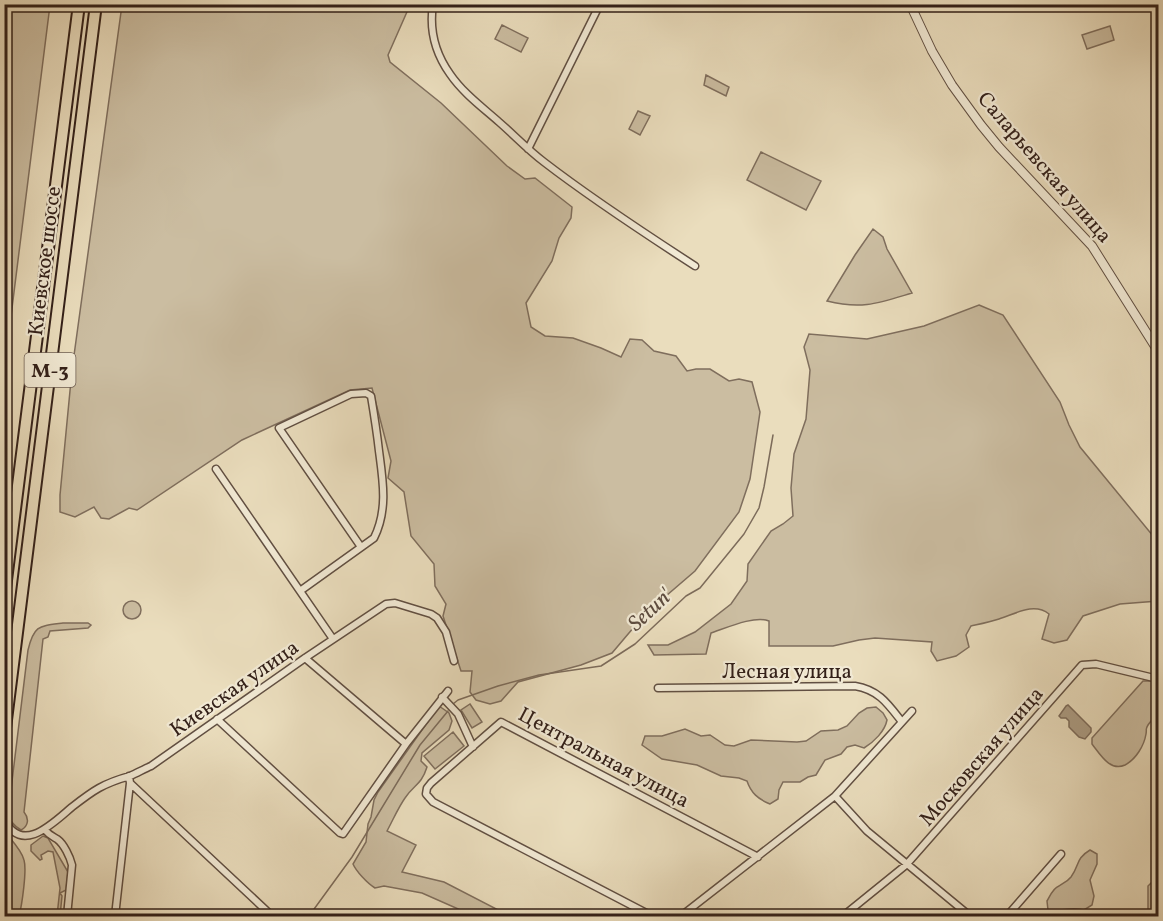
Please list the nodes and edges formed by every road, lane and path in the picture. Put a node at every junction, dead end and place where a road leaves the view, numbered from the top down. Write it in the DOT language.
graph roads {
  1 [pos="79,4"];
  2 [pos="96,4"];
  3 [pos="433,4"];
  4 [pos="600,4"];
  5 [pos="910,4"];
  6 [pos="528,149"];
  7 [pos="695,266"];
  8 [pos="1158,351"];
  9 [pos="216,469"];
  10 [pos="361,547"];
  11 [pos="300,591"];
  12 [pos="4,596"];
  13 [pos="333,639"];
  14 [pos="304,658"];
  15 [pos="454,662"];
  16 [pos="1158,679"];
  17 [pos="658,688"];
  18 [pos="448,691"];
  19 [pos="442,697"];
  20 [pos="912,711"];
  21 [pos="218,719"];
  22 [pos="902,722"];
  23 [pos="4,736"];
  24 [pos="406,744"];
  25 [pos="473,747"];
  26 [pos="129,780"];
  27 [pos="835,796"];
  28 [pos="4,819"];
  29 [pos="45,830"];
  30 [pos="1061,854"];
  31 [pos="759,857"];
  32 [pos="906,865"];
  33 [pos="270,914"];
  34 [pos="67,916"];
  35 [pos="115,916"];
  36 [pos="652,916"];
  37 [pos="681,916"];
  38 [pos="843,916"];
  39 [pos="970,916"];
  40 [pos="1007,916"];
  1 -- 12 [label="highway, Киевское шоссе / М-3"];
  2 -- 23 [label="highway, Киевское шоссе / М-3"];
  3 -- 6 [label="street"];
  4 -- 6 [label="street"];
  5 -- 8 [label="street, Саларьевская улица"];
  6 -- 7 [label="street"];
  9 -- 11 [label="street"];
  10 -- 10 [label="street"];
  10 -- 11 [label="street"];
  11 -- 13 [label="street"];
  13 -- 14 [label="street, Киевская улица"];
  13 -- 15 [label="street, Киевская улица"];
  14 -- 21 [label="street, Киевская улица"];
  14 -- 24 [label="street"];
  16 -- 32 [label="street, Московская улица"];
  17 -- 22 [label="street, Лесная улица"];
  18 -- 19 [label="street"];
  19 -- 24 [label="street"];
  19 -- 25 [label="street"];
  20 -- 22 [label="street"];
  21 -- 24 [label="street"];
  21 -- 26 [label="street, Киевская улица"];
  22 -- 27 [label="street"];
  25 -- 31 [label="street, Центральная улица"];
  25 -- 36 [label="street, Центральная улица"];
  26 -- 29 [label="street, Киевская улица"];
  26 -- 33 [label="street"];
  26 -- 35 [label="street"];
  27 -- 31 [label="street"];
  27 -- 32 [label="street"];
  28 -- 29 [label="street"];
  29 -- 34 [label="street"];
  30 -- 40 [label="street"];
  31 -- 37 [label="street"];
  32 -- 38 [label="street, Московская улица"];
  32 -- 39 [label="street"];
}
